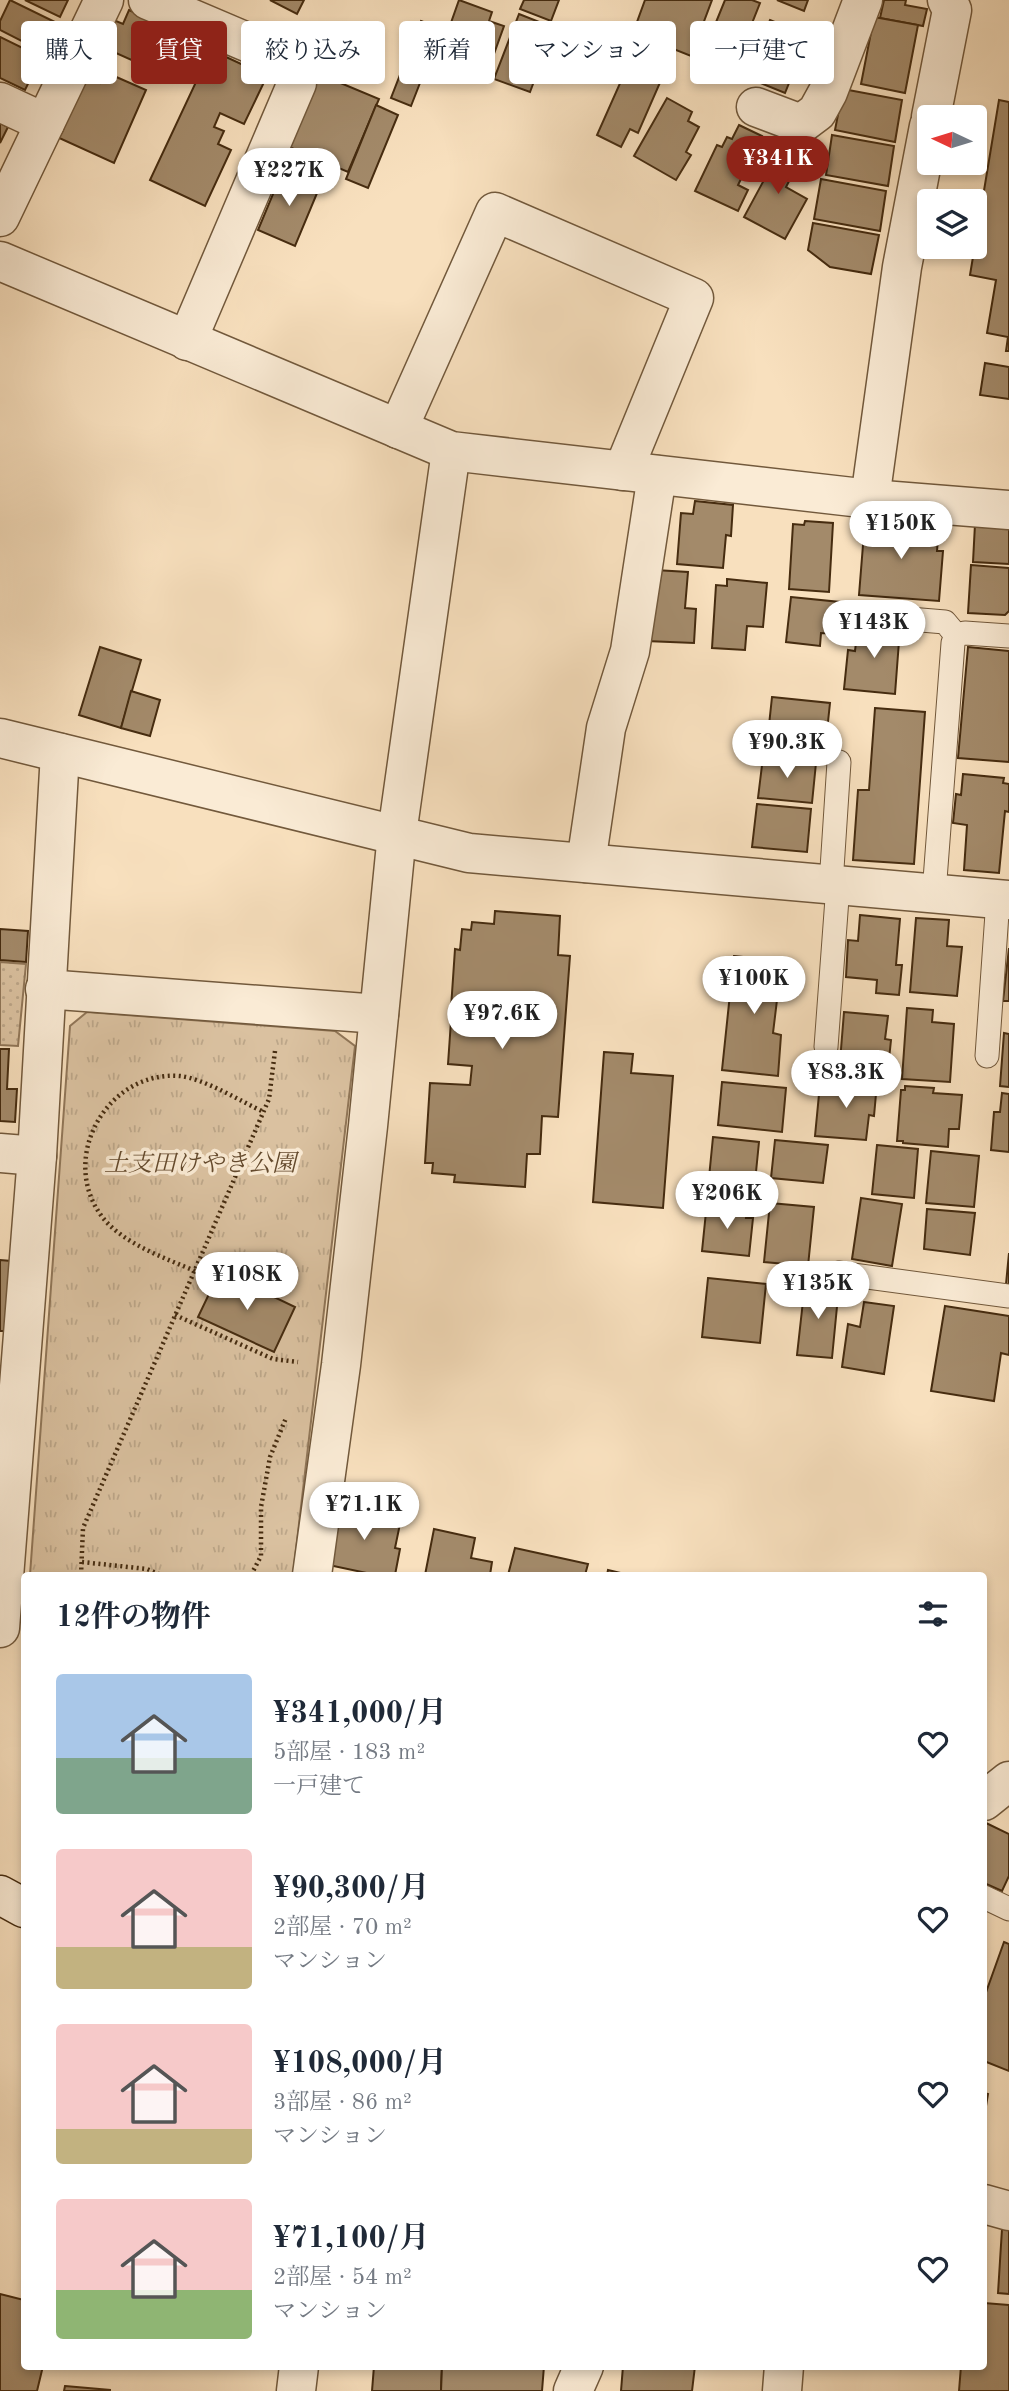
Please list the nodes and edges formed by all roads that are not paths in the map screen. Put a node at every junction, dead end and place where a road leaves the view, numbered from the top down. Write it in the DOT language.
graph roads {
  1 [pos="104,0"];
  2 [pos="148,0"];
  3 [pos="863,0"];
  4 [pos="947,0"];
  5 [pos="0,102"];
  6 [pos="933,105"];
  7 [pos="756,107"];
  8 [pos="45,123"];
  9 [pos="920,175"];
  10 [pos="0,217"];
  11 [pos="0,261"];
  12 [pos="187,341"];
  13 [pos="398,429"];
  14 [pos="451,451"];
  15 [pos="640,473"];
  16 [pos="870,499"];
  17 [pos="1009,510"];
  18 [pos="861,615"];
  19 [pos="956,635"];
  20 [pos="1009,636"];
  21 [pos="0,738"];
  22 [pos="60,752"];
  23 [pos="839,762"];
  24 [pos="397,834"];
  25 [pos="586,863"];
  26 [pos="834,885"];
  27 [pos="934,893"];
  28 [pos="1004,899"];
  29 [pos="45,989"];
  30 [pos="379,1014"];
  31 [pos="826,1047"];
  32 [pos="987,1056"];
  33 [pos="18,1154"];
  34 [pos="838,1273"];
  35 [pos="1009,1296"];
  36 [pos="10,1371"];
  37 [pos="312,1572"];
  38 [pos="9,1626"];
  39 [pos="1009,1781"];
  40 [pos="987,1799"];
  41 [pos="0,1895"];
  42 [pos="987,1898"];
  43 [pos="21,1906"];
  44 [pos="1009,1909"];
  45 [pos="987,2205"];
  46 [pos="1009,2211"];
  47 [pos="299,2370"];
  48 [pos="582,2370"];
  49 [pos="784,2370"];
  50 [pos="296,2391"];
  51 [pos="573,2391"];
  52 [pos="782,2391"];
  1 -- 8 [label="street"];
  2 -- 12 [label="street"];
  3 -- 7 [label="street"];
  4 -- 6 [label="street"];
  5 -- 8 [label="street"];
  8 -- 10 [label="street"];
  9 -- 16 [label="street"];
  11 -- 12 [label="street"];
  12 -- 13 [label="street"];
  13 -- 14 [label="street"];
  13 -- 15 [label="street"];
  14 -- 15 [label="street"];
  14 -- 24 [label="street"];
  15 -- 16 [label="street"];
  15 -- 25 [label="street"];
  16 -- 17 [label="street"];
  18 -- 19 [label="lane"];
  19 -- 20 [label="lane"];
  19 -- 27 [label="lane"];
  21 -- 22 [label="street"];
  22 -- 24 [label="street"];
  22 -- 29 [label="street"];
  23 -- 26 [label="lane"];
  24 -- 25 [label="street"];
  24 -- 30 [label="street"];
  25 -- 26 [label="street"];
  26 -- 27 [label="street"];
  26 -- 31 [label="lane"];
  27 -- 28 [label="street"];
  28 -- 32 [label="lane"];
  29 -- 30 [label="street"];
  29 -- 33 [label="street"];
  30 -- 37 [label="street"];
  33 -- 36 [label="street"];
  34 -- 35 [label="lane"];
  36 -- 38 [label="street"];
  39 -- 40 [label="street"];
  41 -- 43 [label="street"];
  42 -- 44 [label="lane"];
  45 -- 46 [label="street"];
  47 -- 50 [label="street"];
  48 -- 51 [label="street"];
  49 -- 52 [label="street"];
}
